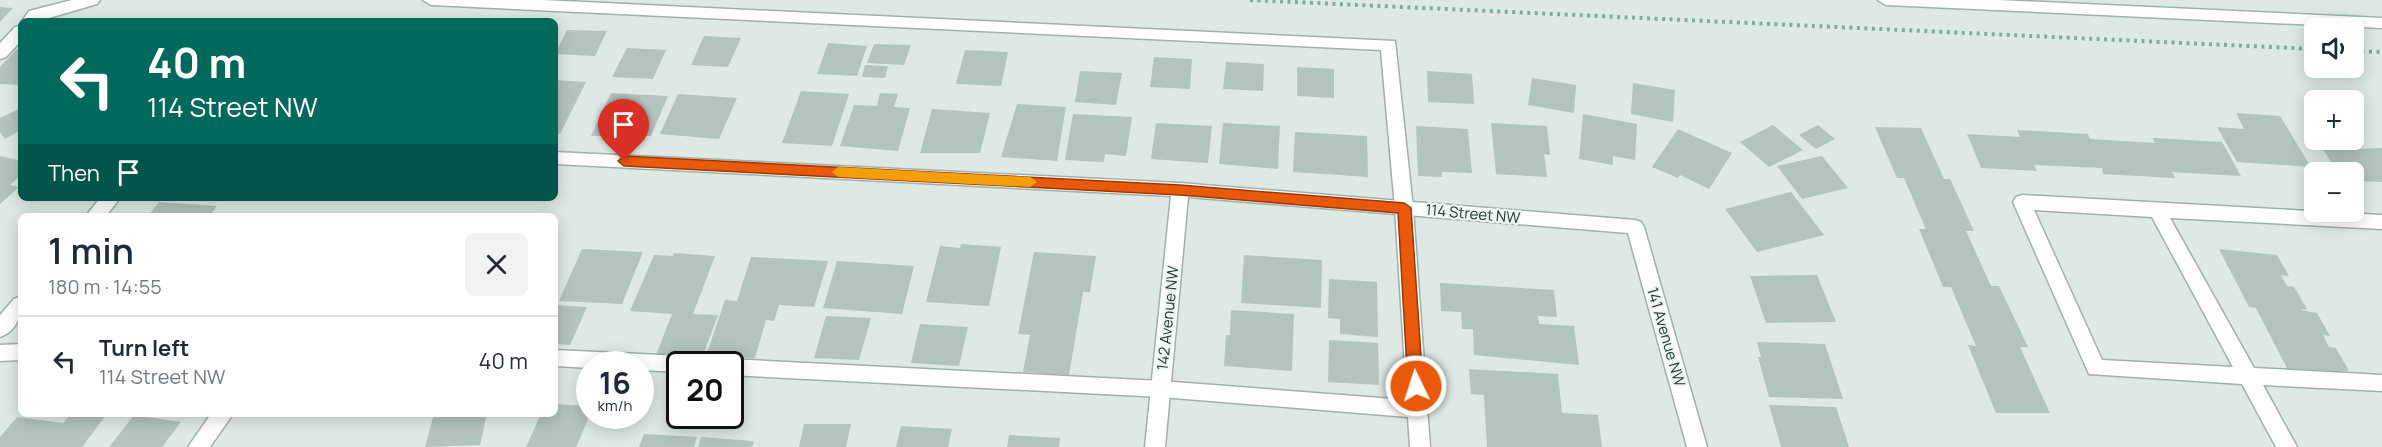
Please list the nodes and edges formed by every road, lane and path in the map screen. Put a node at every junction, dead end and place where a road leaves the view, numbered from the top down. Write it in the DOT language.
graph roads {
  1 [pos="92,0"];
  2 [pos="430,0"];
  3 [pos="1250,0"];
  4 [pos="1886,0"];
  5 [pos="32,18"];
  6 [pos="2382,23"];
  7 [pos="18,34"];
  8 [pos="2304,49"];
  9 [pos="2364,51"];
  10 [pos="2382,52"];
  11 [pos="0,54"];
  12 [pos="558,158"];
  13 [pos="1180,190"];
  14 [pos="108,201"];
  15 [pos="1404,208"];
  16 [pos="2157,210"];
  17 [pos="98,213"];
  18 [pos="2382,222"];
  19 [pos="1635,227"];
  20 [pos="18,308"];
  21 [pos="0,329"];
  22 [pos="18,352"];
  23 [pos="0,353"];
  24 [pos="558,358"];
  25 [pos="666,363"];
  26 [pos="744,368"];
  27 [pos="2248,376"];
  28 [pos="2382,383"];
  29 [pos="1161,389"];
  30 [pos="1417,409"];
  31 [pos="221,417"];
  32 [pos="198,447"];
  33 [pos="1155,447"];
  34 [pos="1420,447"];
  35 [pos="1696,447"];
  36 [pos="2287,447"];
  1 -- 5 [label="street"];
  2 -- 15 [label="street"];
  3 -- 8 [label="path"];
  4 -- 6 [label="street"];
  7 -- 11 [label="street"];
  9 -- 10 [label="path"];
  12 -- 13 [label="street, 114 Street NW"];
  13 -- 15 [label="street, 114 Street NW"];
  13 -- 29 [label="street, 142 Avenue NW"];
  14 -- 17 [label="street"];
  15 -- 19 [label="street, 114 Street NW"];
  15 -- 30 [label="street"];
  16 -- 18 [label="street"];
  16 -- 27 [label="street"];
  16 -- 27 [label="street"];
  19 -- 35 [label="street, 141 Avenue NW"];
  20 -- 21 [label="street"];
  22 -- 23 [label="street"];
  24 -- 25 [label="street"];
  26 -- 29 [label="street"];
  27 -- 28 [label="street"];
  27 -- 36 [label="street"];
  29 -- 30 [label="street"];
  29 -- 33 [label="street, 142 Avenue NW"];
  30 -- 34 [label="street"];
  31 -- 32 [label="street"];
}
